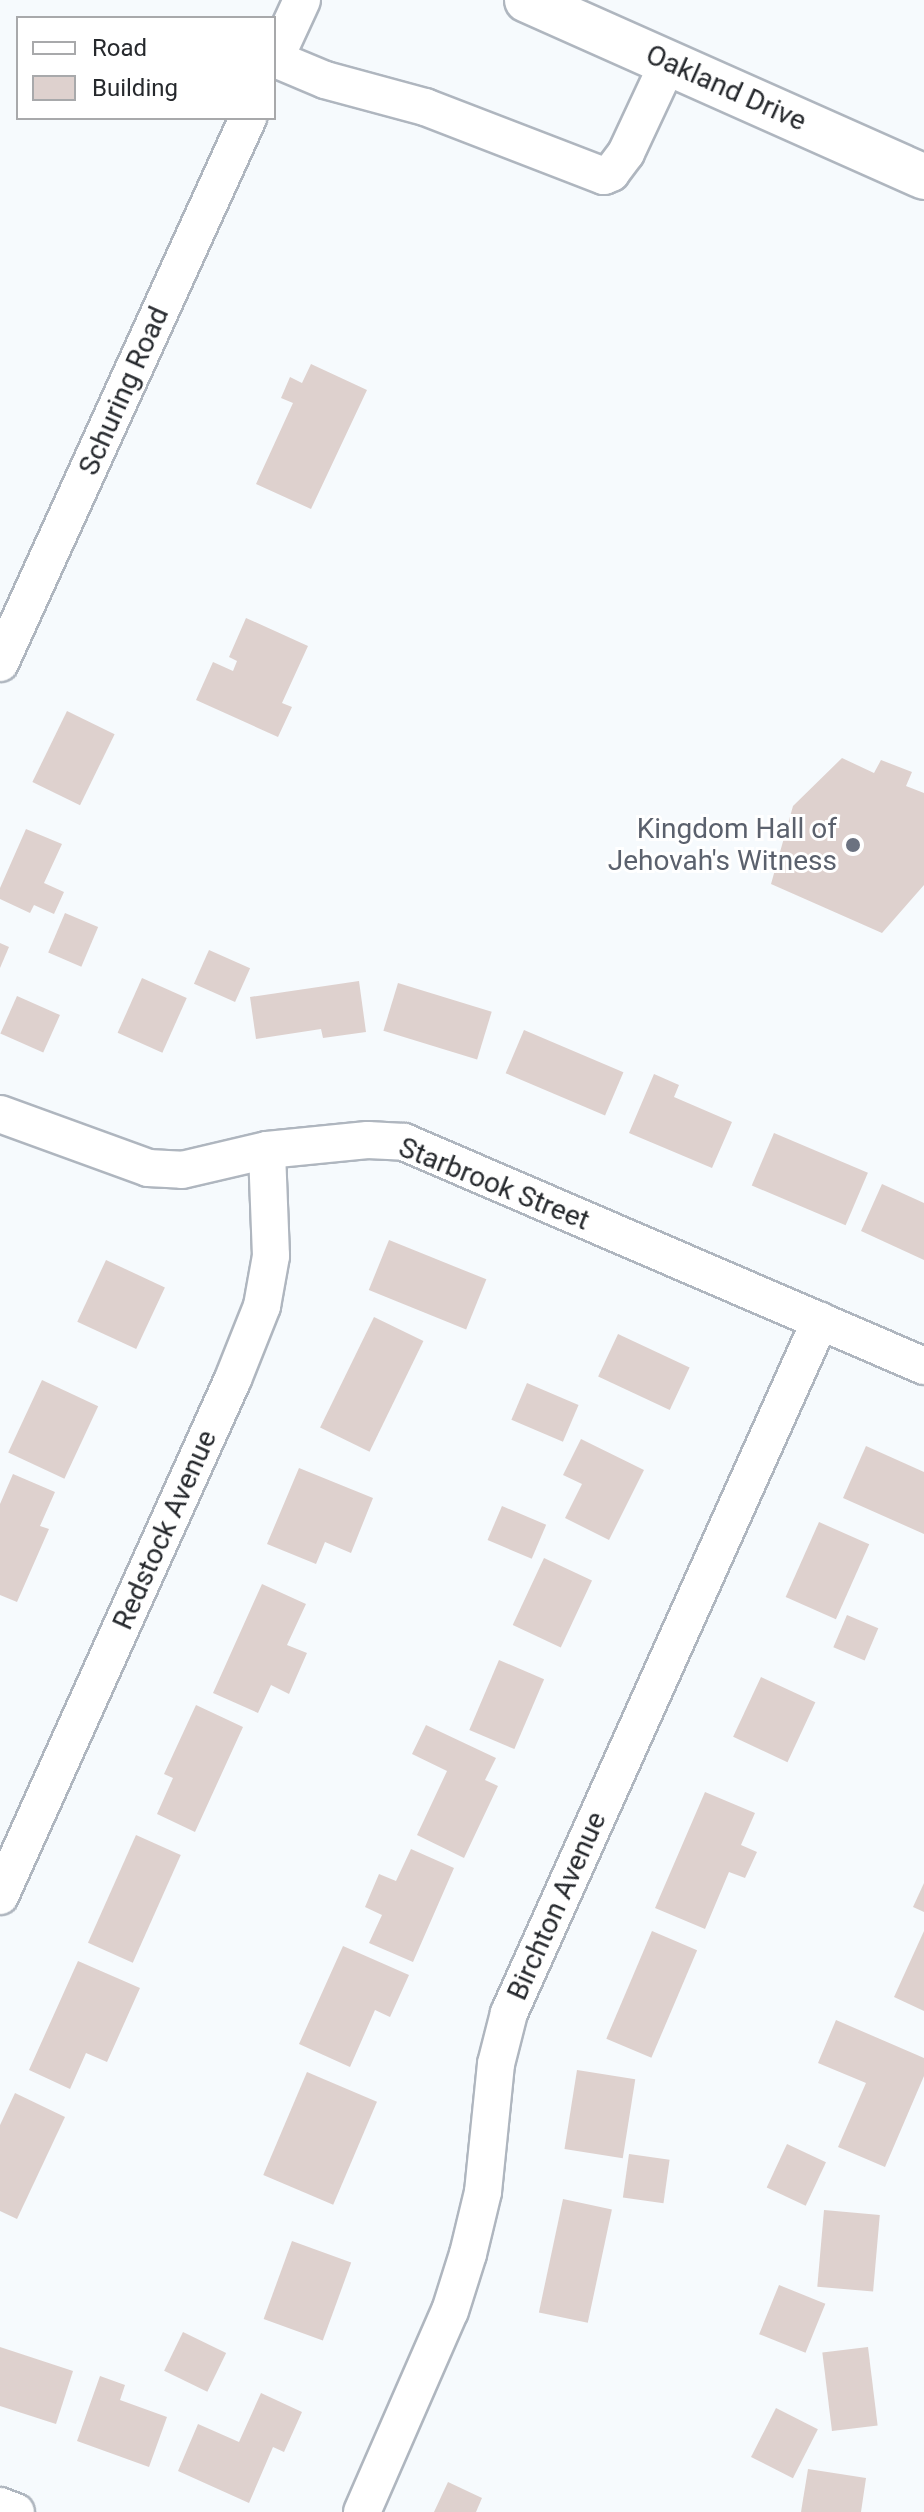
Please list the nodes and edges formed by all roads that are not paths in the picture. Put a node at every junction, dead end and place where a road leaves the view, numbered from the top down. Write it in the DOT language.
graph roads {
  1 [pos="302,0"];
  2 [pos="527,0"];
  3 [pos="276,58"];
  4 [pos="276,60"];
  5 [pos="668,63"];
  6 [pos="247,120"];
  7 [pos="924,177"];
  8 [pos="0,663"];
  9 [pos="0,1114"];
  10 [pos="267,1150"];
  11 [pos="820,1321"];
  12 [pos="924,1366"];
  13 [pos="0,1896"];
  14 [pos="0,2506"];
  15 [pos="16,2512"];
  16 [pos="362,2512"];
  1 -- 3 [label="street"];
  2 -- 5 [label="main road, Oakland Drive"];
  4 -- 5 [label="street"];
  5 -- 7 [label="main road, Oakland Drive"];
  6 -- 8 [label="street, Schuring Road"];
  9 -- 10 [label="street, Starbrook Street"];
  10 -- 11 [label="street, Starbrook Street"];
  10 -- 13 [label="street, Redstock Avenue"];
  11 -- 12 [label="street, Starbrook Street"];
  11 -- 16 [label="street, Birchton Avenue"];
  14 -- 15 [label="street"];
}
